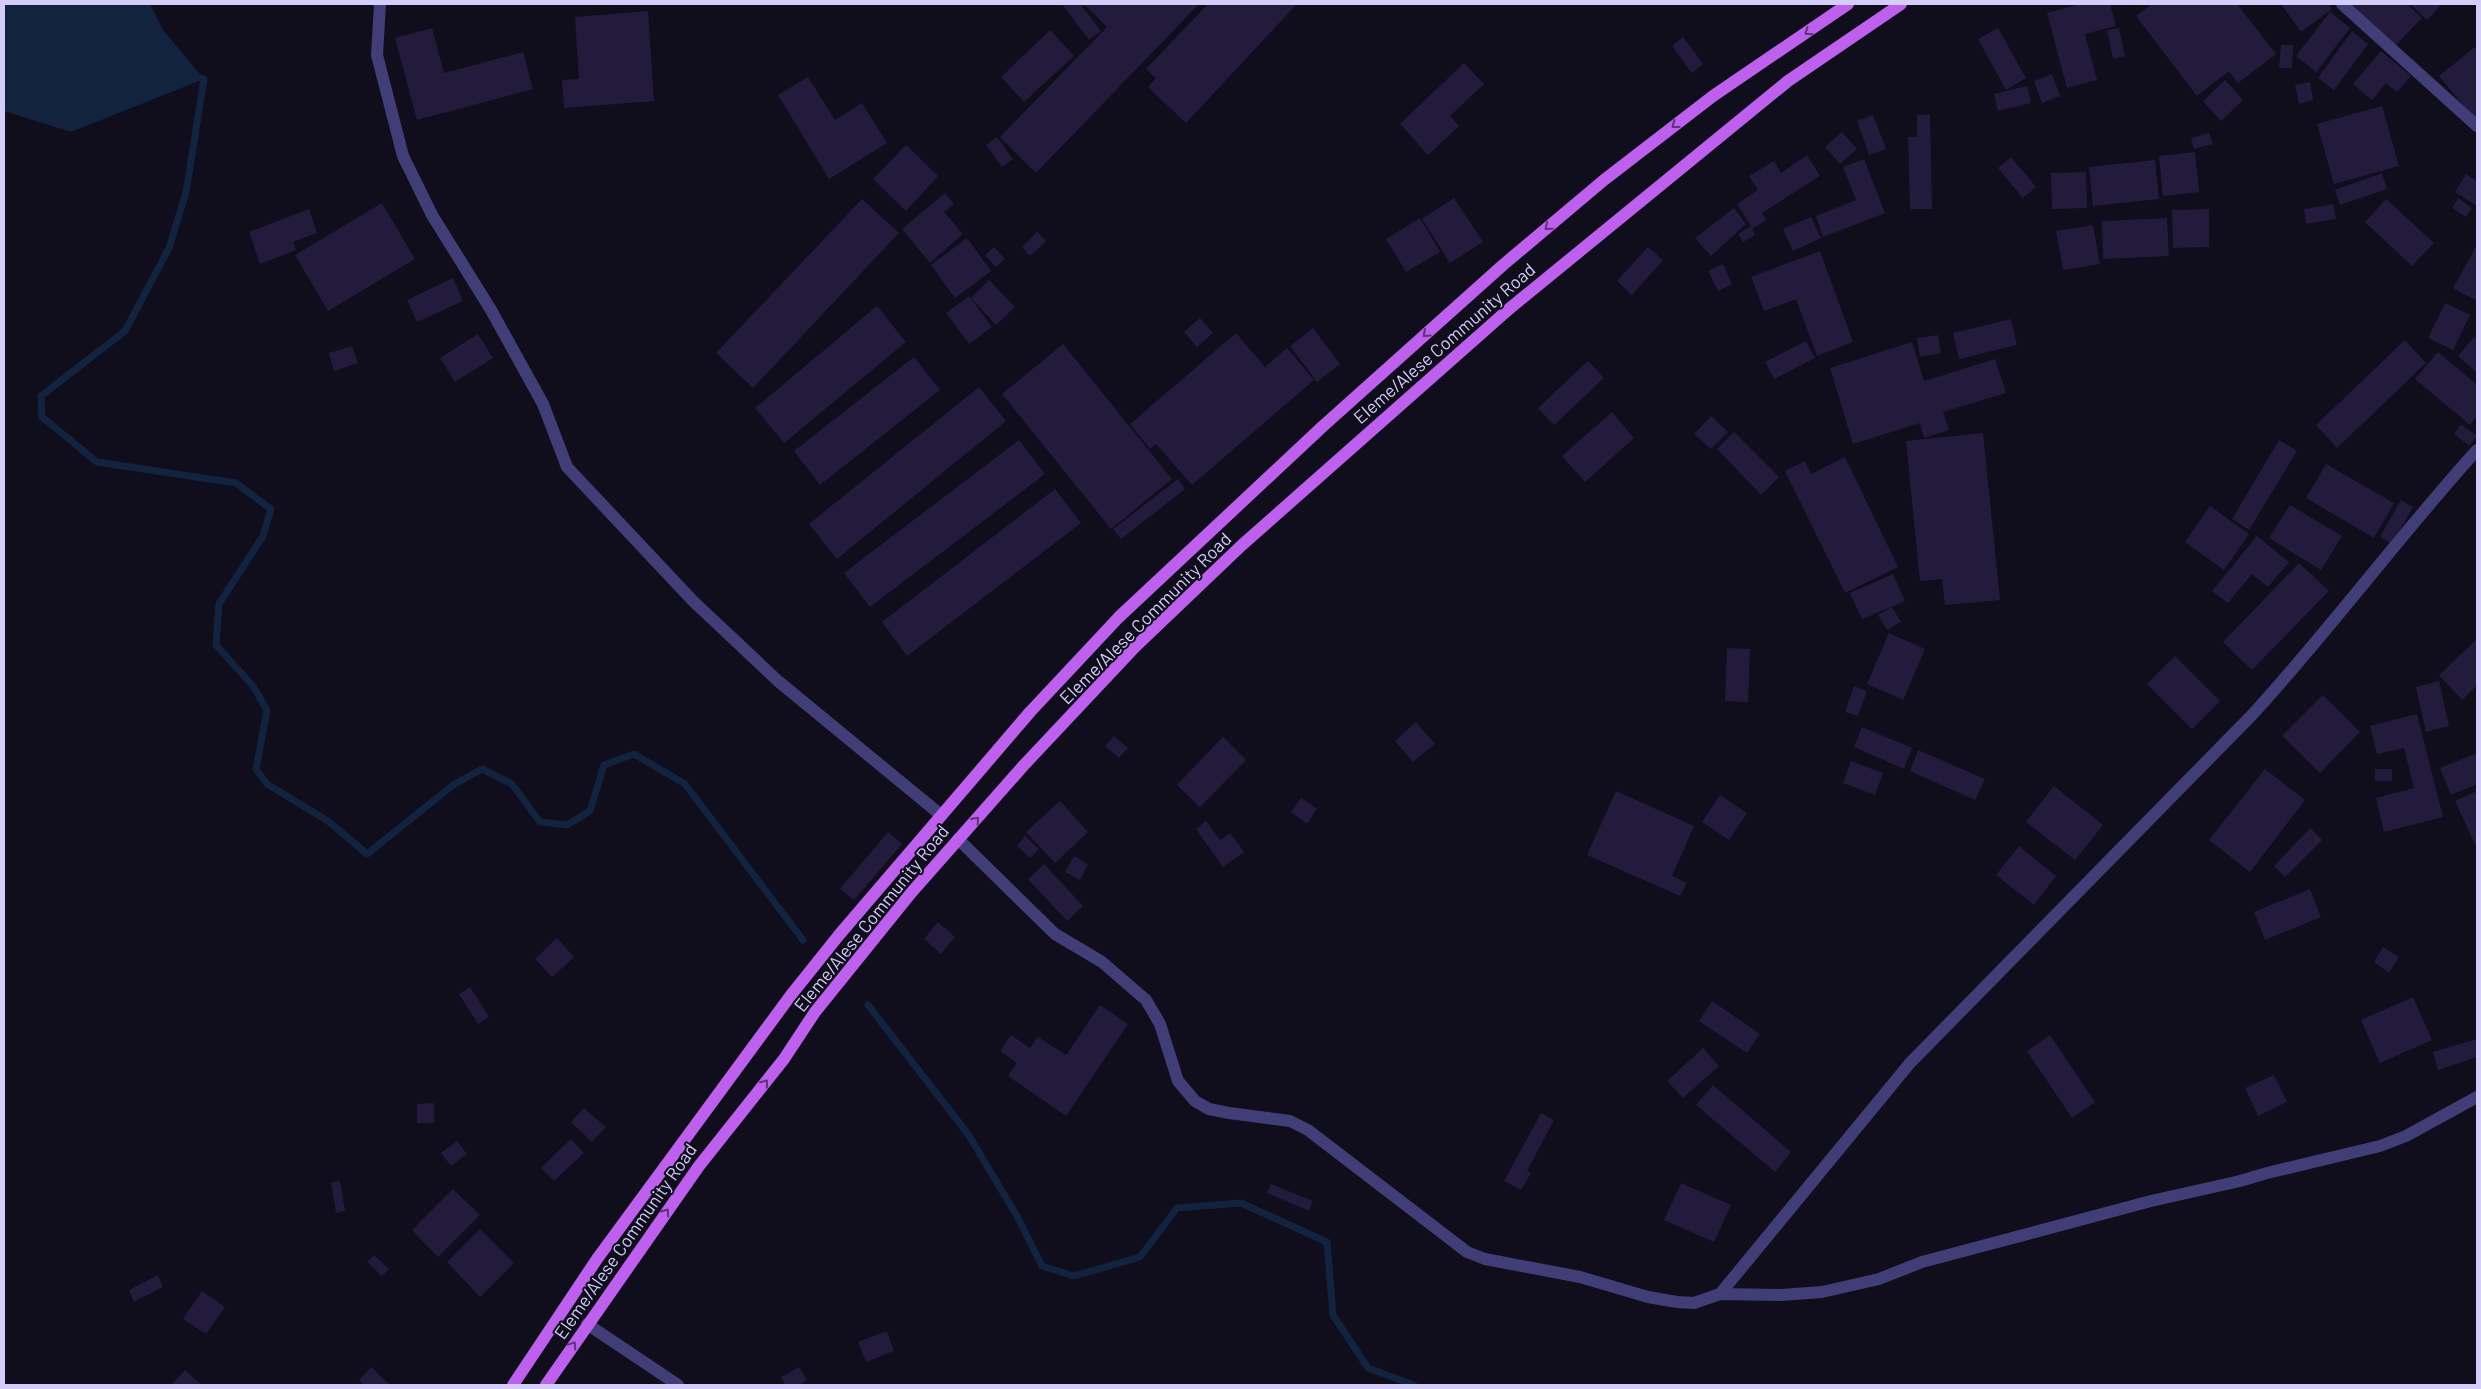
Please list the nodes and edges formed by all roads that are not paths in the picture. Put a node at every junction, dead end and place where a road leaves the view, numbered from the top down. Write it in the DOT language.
graph roads {
  1 [pos="380,4"];
  2 [pos="1848,4"];
  3 [pos="1901,4"];
  4 [pos="2342,4"];
  5 [pos="2477,126"];
  6 [pos="2477,450"];
  7 [pos="941,815"];
  8 [pos="958,839"];
  9 [pos="2477,1097"];
  10 [pos="1720,1294"];
  11 [pos="587,1324"];
  12 [pos="514,1385"];
  13 [pos="546,1385"];
  14 [pos="678,1385"];
  1 -- 7 [label="street"];
  2 -- 7 [label="main road, Eleme/Alese Community Road, one-way"];
  8 -- 3 [label="main road, Eleme/Alese Community Road, one-way"];
  4 -- 5 [label="street"];
  6 -- 10 [label="street"];
  7 -- 12 [label="main road, Eleme/Alese Community Road"];
  8 -- 10 [label="street"];
  11 -- 8 [label="main road, Eleme/Alese Community Road, one-way"];
  9 -- 10 [label="street"];
  13 -- 11 [label="main road, Eleme/Alese Community Road, one-way"];
  11 -- 14 [label="street"];
}
